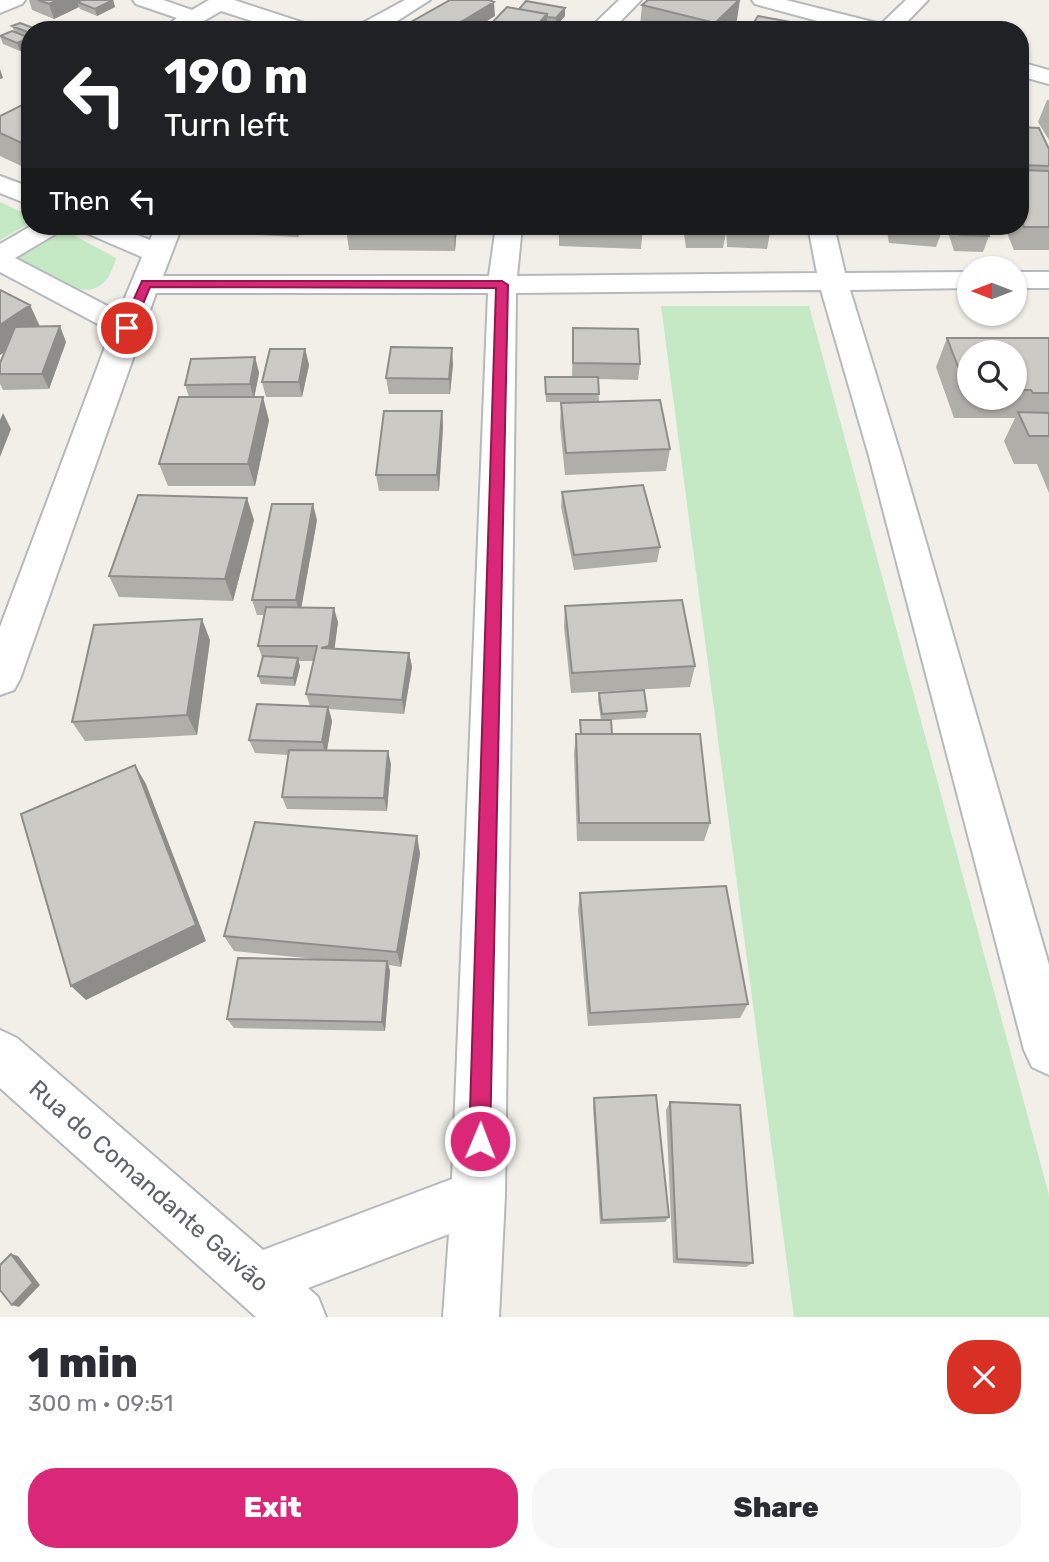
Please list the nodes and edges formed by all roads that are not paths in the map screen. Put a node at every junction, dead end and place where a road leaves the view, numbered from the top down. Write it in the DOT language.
graph roads {
  1 [pos="15,0"];
  2 [pos="143,0"];
  3 [pos="420,0"];
  4 [pos="631,0"];
  5 [pos="762,0"];
  6 [pos="918,0"];
  7 [pos="221,2"];
  8 [pos="0,7"];
  9 [pos="194,17"];
  10 [pos="187,21"];
  11 [pos="276,21"];
  12 [pos="383,21"];
  13 [pos="608,21"];
  14 [pos="842,21"];
  15 [pos="896,21"];
  16 [pos="1029,71"];
  17 [pos="1049,77"];
  18 [pos="0,184"];
  19 [pos="21,193"];
  20 [pos="34,235"];
  21 [pos="141,235"];
  22 [pos="508,235"];
  23 [pos="823,235"];
  24 [pos="163,239"];
  25 [pos="0,255"];
  26 [pos="0,261"];
  27 [pos="957,280"];
  28 [pos="1027,280"];
  29 [pos="1049,280"];
  30 [pos="833,281"];
  31 [pos="146,284"];
  32 [pos="502,285"];
  33 [pos="127,328"];
  34 [pos="0,679"];
  35 [pos="1049,1049"];
  36 [pos="0,1055"];
  37 [pos="478,1196"];
  38 [pos="257,1280"];
  39 [pos="298,1317"];
  40 [pos="471,1317"];
  1 -- 8 [label="street"];
  2 -- 9 [label="street"];
  3 -- 12 [label="street"];
  4 -- 13 [label="street"];
  5 -- 14 [label="street"];
  6 -- 15 [label="street"];
  7 -- 9 [label="street"];
  7 -- 11 [label="street"];
  9 -- 10 [label="street"];
  16 -- 17 [label="street"];
  18 -- 19 [label="street"];
  20 -- 25 [label="street"];
  21 -- 24 [label="street"];
  22 -- 32 [label="street"];
  23 -- 30 [label="street"];
  24 -- 31 [label="street"];
  26 -- 33 [label="street"];
  27 -- 30 [label="street"];
  28 -- 29 [label="street"];
  30 -- 32 [label="street"];
  30 -- 35 [label="street"];
  31 -- 32 [label="street"];
  31 -- 33 [label="street"];
  32 -- 37 [label="street"];
  33 -- 34 [label="street"];
  36 -- 38 [label="street, Rua do Comandante Gaivão"];
  37 -- 38 [label="street"];
  37 -- 40 [label="street"];
  38 -- 39 [label="street, Rua do Comandante Gaivão"];
}
